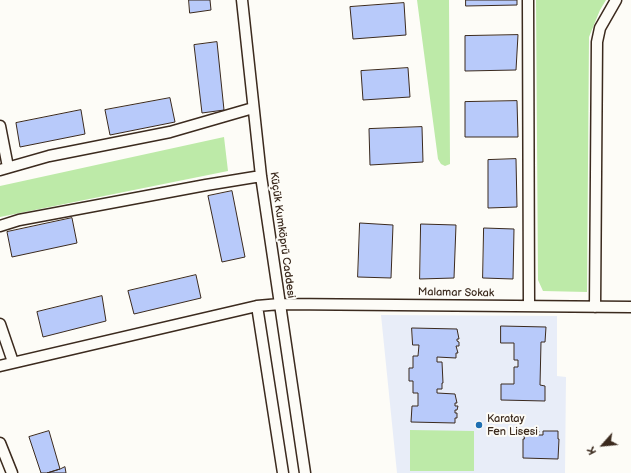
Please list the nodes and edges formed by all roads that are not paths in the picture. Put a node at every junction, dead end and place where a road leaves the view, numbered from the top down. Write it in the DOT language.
graph roads {
  1 [pos="242,0"];
  2 [pos="528,0"];
  3 [pos="616,0"];
  4 [pos="253,108"];
  5 [pos="0,126"];
  6 [pos="4,168"];
  7 [pos="261,176"];
  8 [pos="0,226"];
  9 [pos="280,304"];
  10 [pos="257,306"];
  11 [pos="529,306"];
  12 [pos="595,307"];
  13 [pos="631,307"];
  14 [pos="0,324"];
  15 [pos="13,362"];
  16 [pos="0,366"];
  17 [pos="0,443"];
  18 [pos="12,473"];
  19 [pos="283,473"];
  20 [pos="305,473"];
  1 -- 4 [label="street, Küçük Kumköprü Caddesi"];
  2 -- 11 [label="street"];
  3 -- 12 [label="street"];
  4 -- 6 [label="street"];
  4 -- 7 [label="street, Küçük Kumköprü Caddesi"];
  5 -- 6 [label="street"];
  7 -- 8 [label="street"];
  7 -- 9 [label="street, Küçük Kumköprü Caddesi"];
  9 -- 10 [label="street, Malamar Sokak"];
  9 -- 11 [label="street, Malamar Sokak"];
  9 -- 20 [label="street, Küçük Kumköprü Caddesi"];
  10 -- 15 [label="street, Malamar Sokak"];
  10 -- 19 [label="street"];
  11 -- 12 [label="street, Malamar Sokak"];
  12 -- 13 [label="street, Malamar Sokak"];
  14 -- 15 [label="street"];
  15 -- 16 [label="street, Malamar Sokak"];
  17 -- 18 [label="street"];
}
